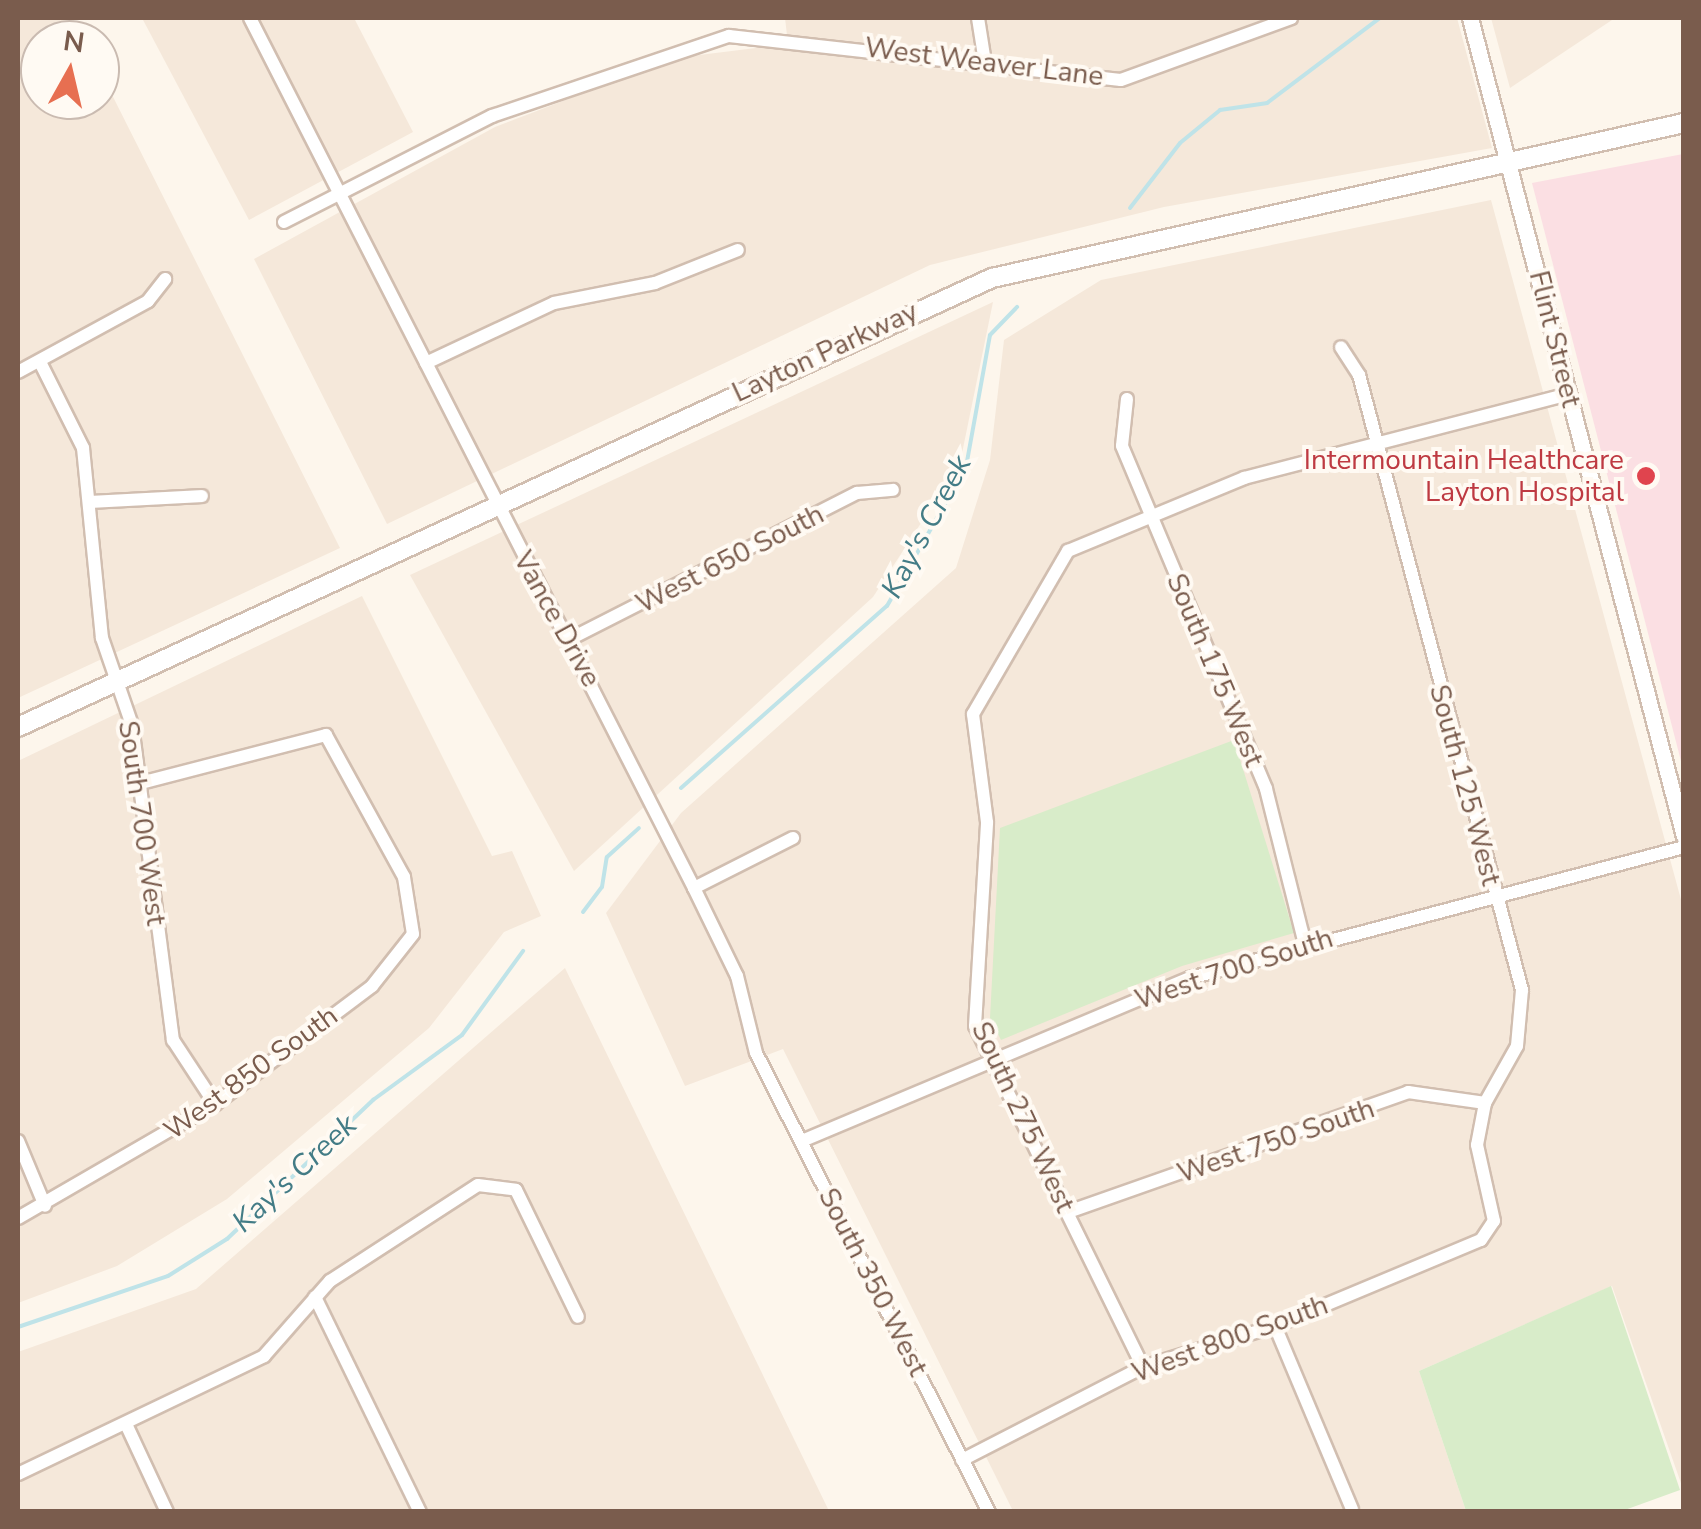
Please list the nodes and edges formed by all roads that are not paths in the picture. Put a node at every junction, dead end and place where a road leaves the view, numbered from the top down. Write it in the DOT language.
graph roads {
  1 [pos="250,18"];
  2 [pos="978,18"];
  3 [pos="1291,18"];
  4 [pos="1470,18"];
  5 [pos="985,62"];
  6 [pos="1684,123"];
  7 [pos="1510,164"];
  8 [pos="339,192"];
  9 [pos="284,222"];
  10 [pos="738,250"];
  11 [pos="165,278"];
  12 [pos="1341,347"];
  13 [pos="426,363"];
  14 [pos="41,364"];
  15 [pos="18,372"];
  16 [pos="1569,394"];
  17 [pos="1126,399"];
  18 [pos="1377,444"];
  19 [pos="892,490"];
  20 [pos="202,496"];
  21 [pos="91,502"];
  22 [pos="495,506"];
  23 [pos="1150,516"];
  24 [pos="570,639"];
  25 [pos="118,683"];
  26 [pos="18,728"];
  27 [pos="141,784"];
  28 [pos="1684,836"];
  29 [pos="794,838"];
  30 [pos="1684,847"];
  31 [pos="694,888"];
  32 [pos="1494,894"];
  33 [pos="1305,944"];
  34 [pos="756,1054"];
  35 [pos="989,1058"];
  36 [pos="215,1104"];
  37 [pos="1485,1104"];
  38 [pos="18,1141"];
  39 [pos="802,1141"];
  40 [pos="45,1206"];
  41 [pos="1068,1212"];
  42 [pos="18,1218"];
  43 [pos="1494,1221"];
  44 [pos="316,1297"];
  45 [pos="578,1317"];
  46 [pos="1276,1326"];
  47 [pos="1143,1367"];
  48 [pos="126,1424"];
  49 [pos="962,1460"];
  50 [pos="18,1474"];
  51 [pos="1352,1508"];
  52 [pos="167,1512"];
  53 [pos="420,1512"];
  54 [pos="988,1512"];
  1 -- 8 [label="street, Vance Drive"];
  2 -- 5 [label="street"];
  3 -- 5 [label="street, West Weaver Lane"];
  4 -- 7 [label="street, Flint Street"];
  5 -- 8 [label="street, West Weaver Lane"];
  6 -- 7 [label="main road, Layton Parkway"];
  7 -- 16 [label="street, Flint Street"];
  7 -- 22 [label="main road, Layton Parkway"];
  8 -- 9 [label="street, West Weaver Lane"];
  8 -- 13 [label="street, Vance Drive"];
  10 -- 13 [label="street"];
  11 -- 14 [label="street"];
  12 -- 18 [label="street, South 125 West"];
  13 -- 22 [label="street, Vance Drive"];
  14 -- 15 [label="street"];
  14 -- 21 [label="street, South 700 West"];
  16 -- 18 [label="street, South 275 West"];
  16 -- 28 [label="street, Flint Street"];
  17 -- 23 [label="street, South 175 West"];
  18 -- 23 [label="street, South 275 West"];
  18 -- 32 [label="street, South 125 West"];
  19 -- 24 [label="street, West 650 South"];
  20 -- 21 [label="street"];
  21 -- 25 [label="street, South 700 West"];
  22 -- 24 [label="street, Vance Drive"];
  22 -- 25 [label="main road, Layton Parkway"];
  23 -- 33 [label="street, South 175 West"];
  23 -- 35 [label="street, South 275 West"];
  24 -- 31 [label="street, Vance Drive"];
  25 -- 26 [label="main road, Layton Parkway"];
  25 -- 27 [label="street, South 700 West"];
  27 -- 36 [label="street, South 700 West"];
  27 -- 36 [label="street, West 850 South"];
  29 -- 31 [label="street"];
  30 -- 32 [label="street, West 700 South"];
  31 -- 34 [label="street, Vance Drive"];
  32 -- 33 [label="street, West 700 South"];
  32 -- 37 [label="street, South 125 West"];
  33 -- 35 [label="street, West 700 South"];
  34 -- 39 [label="street, South 350 West"];
  35 -- 39 [label="street, West 700 South"];
  35 -- 41 [label="street, South 275 West"];
  36 -- 40 [label="street, West 850 South"];
  37 -- 41 [label="street, West 750 South"];
  37 -- 43 [label="street, South 125 West"];
  38 -- 40 [label="street"];
  39 -- 49 [label="street, South 350 West"];
  40 -- 42 [label="street, West 850 South"];
  41 -- 47 [label="street, South 275 West"];
  43 -- 46 [label="street, West 800 South"];
  44 -- 45 [label="street"];
  44 -- 48 [label="street"];
  44 -- 53 [label="street"];
  46 -- 47 [label="street, West 800 South"];
  46 -- 51 [label="street"];
  47 -- 49 [label="street, West 800 South"];
  48 -- 50 [label="street"];
  48 -- 52 [label="street"];
  49 -- 54 [label="street, South 350 West"];
}
